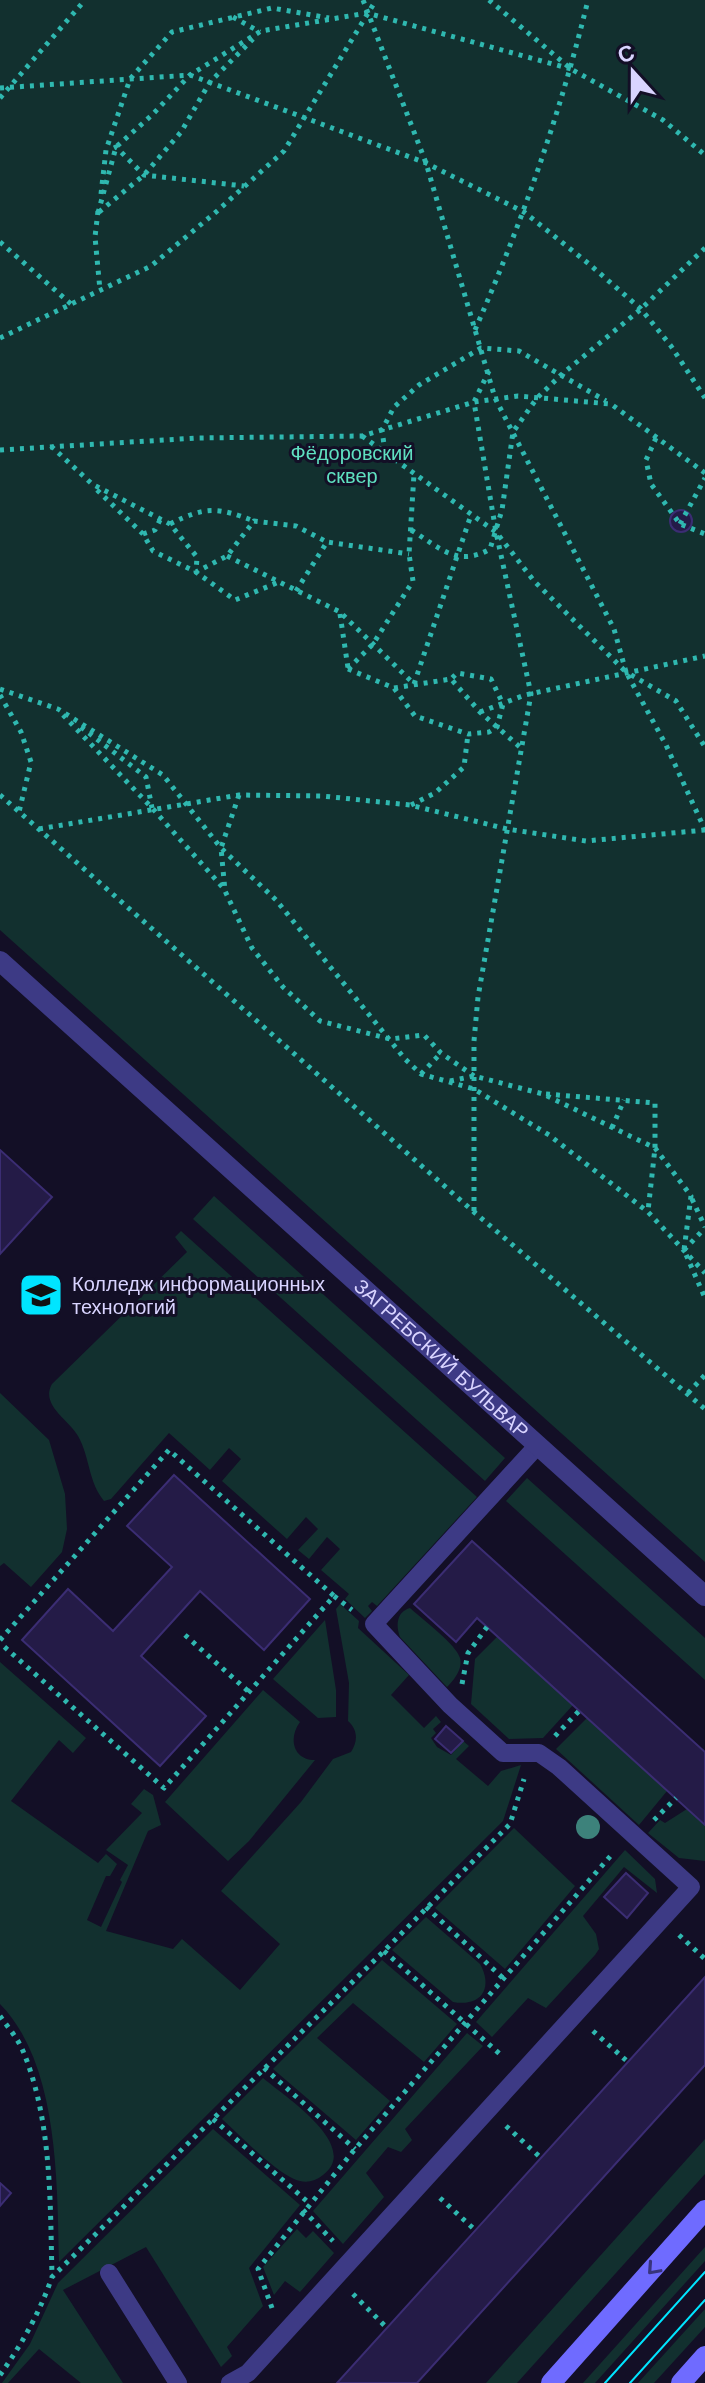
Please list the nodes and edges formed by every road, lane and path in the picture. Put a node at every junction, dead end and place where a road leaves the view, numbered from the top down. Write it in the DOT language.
graph roads {
  1 [pos="85,0"];
  2 [pos="363,0"];
  3 [pos="376,0"];
  4 [pos="489,0"];
  5 [pos="588,0"];
  6 [pos="367,13"];
  7 [pos="233,17"];
  8 [pos="333,18"];
  9 [pos="261,31"];
  10 [pos="571,69"];
  11 [pos="190,75"];
  12 [pos="130,79"];
  13 [pos="210,82"];
  14 [pos="13,85"];
  15 [pos="0,88"];
  16 [pos="0,98"];
  17 [pos="304,117"];
  18 [pos="116,147"];
  19 [pos="106,150"];
  20 [pos="705,155"];
  21 [pos="426,163"];
  22 [pos="144,175"];
  23 [pos="245,186"];
  24 [pos="524,212"];
  25 [pos="98,213"];
  26 [pos="0,242"];
  27 [pos="705,248"];
  28 [pos="100,290"];
  29 [pos="71,304"];
  30 [pos="641,309"];
  31 [pos="475,330"];
  32 [pos="0,338"];
  33 [pos="481,348"];
  34 [pos="489,371"];
  35 [pos="561,375"];
  36 [pos="495,398"];
  37 [pos="537,398"];
  38 [pos="705,398"];
  39 [pos="474,402"];
  40 [pos="611,404"];
  41 [pos="382,430"];
  42 [pos="513,432"];
  43 [pos="362,436"];
  44 [pos="656,438"];
  45 [pos="51,446"];
  46 [pos="0,450"];
  47 [pos="385,452"];
  48 [pos="414,474"];
  49 [pos="705,476"];
  50 [pos="92,484"];
  51 [pos="135,507"];
  52 [pos="471,515"];
  53 [pos="127,518"];
  54 [pos="160,520"];
  55 [pos="254,521"];
  56 [pos="170,524"];
  57 [pos="680,524"];
  58 [pos="411,530"];
  59 [pos="496,532"];
  60 [pos="143,534"];
  61 [pos="705,534"];
  62 [pos="327,542"];
  63 [pos="409,554"];
  64 [pos="227,556"];
  65 [pos="457,558"];
  66 [pos="196,572"];
  67 [pos="279,582"];
  68 [pos="296,591"];
  69 [pos="340,612"];
  70 [pos="373,644"];
  71 [pos="705,656"];
  72 [pos="348,669"];
  73 [pos="626,672"];
  74 [pos="451,679"];
  75 [pos="414,684"];
  76 [pos="394,688"];
  77 [pos="0,692"];
  78 [pos="531,694"];
  79 [pos="503,704"];
  80 [pos="58,709"];
  81 [pos="480,712"];
  82 [pos="497,727"];
  83 [pos="468,734"];
  84 [pos="705,747"];
  85 [pos="521,748"];
  86 [pos="0,795"];
  87 [pos="239,795"];
  88 [pos="185,803"];
  89 [pos="410,805"];
  90 [pos="153,809"];
  91 [pos="19,812"];
  92 [pos="39,829"];
  93 [pos="507,829"];
  94 [pos="705,830"];
  95 [pos="221,848"];
  96 [pos="225,891"];
  97 [pos="0,961"];
  98 [pos="390,1039"];
  99 [pos="441,1053"];
  100 [pos="421,1074"];
  101 [pos="474,1076"];
  102 [pos="449,1081"];
  103 [pos="474,1089"];
  104 [pos="543,1094"];
  105 [pos="576,1097"];
  106 [pos="624,1100"];
  107 [pos="574,1109"];
  108 [pos="612,1128"];
  109 [pos="655,1148"];
  110 [pos="691,1196"];
  111 [pos="474,1212"];
  112 [pos="648,1212"];
  113 [pos="705,1227"];
  114 [pos="684,1250"];
  115 [pos="705,1273"];
  116 [pos="705,1298"];
  117 [pos="705,1375"];
  118 [pos="688,1393"];
  119 [pos="705,1409"];
  120 [pos="538,1445"];
  121 [pos="705,1596"];
  122 [pos="487,1627"];
  123 [pos="185,1635"];
  124 [pos="0,1642"];
  125 [pos="249,1692"];
  126 [pos="450,1705"];
  127 [pos="528,1765"];
  128 [pos="620,1845"];
  129 [pos="698,1882"];
  130 [pos="426,1907"];
  131 [pos="677,1933"];
  132 [pos="384,1951"];
  133 [pos="705,1959"];
  134 [pos="504,1979"];
  135 [pos="0,2016"];
  136 [pos="466,2024"];
  137 [pos="590,2028"];
  138 [pos="487,2042"];
  139 [pos="628,2062"];
  140 [pos="264,2068"];
  141 [pos="213,2119"];
  142 [pos="502,2123"];
  143 [pos="355,2149"];
  144 [pos="541,2158"];
  145 [pos="437,2195"];
  146 [pos="309,2203"];
  147 [pos="303,2210"];
  148 [pos="705,2210"];
  149 [pos="475,2230"];
  150 [pos="340,2248"];
  151 [pos="109,2273"];
  152 [pos="52,2277"];
  153 [pos="349,2291"];
  154 [pos="269,2299"];
  155 [pos="387,2328"];
  156 [pos="705,2356"];
  157 [pos="0,2375"];
  158 [pos="178,2383"];
  159 [pos="230,2383"];
  160 [pos="551,2383"];
  161 [pos="681,2383"];
  1 -- 14 [label="path"];
  2 -- 6 [label="path"];
  3 -- 6 [label="path"];
  4 -- 10 [label="path"];
  5 -- 10 [label="path"];
  6 -- 8 [label="path"];
  6 -- 10 [label="path"];
  6 -- 17 [label="path"];
  6 -- 21 [label="path"];
  7 -- 8 [label="path"];
  7 -- 9 [label="path"];
  7 -- 12 [label="path"];
  8 -- 9 [label="path"];
  9 -- 11 [label="path"];
  9 -- 13 [label="path"];
  10 -- 20 [label="path"];
  10 -- 24 [label="path"];
  11 -- 12 [label="path"];
  11 -- 13 [label="path"];
  11 -- 18 [label="path"];
  12 -- 14 [label="path"];
  12 -- 19 [label="path"];
  13 -- 17 [label="path"];
  13 -- 22 [label="path"];
  14 -- 15 [label="path"];
  14 -- 16 [label="path"];
  17 -- 21 [label="path"];
  17 -- 23 [label="path"];
  18 -- 19 [label="path"];
  18 -- 22 [label="path"];
  18 -- 25 [label="path"];
  19 -- 25 [label="path"];
  21 -- 24 [label="path"];
  21 -- 31 [label="path"];
  22 -- 23 [label="path"];
  22 -- 25 [label="path"];
  23 -- 28 [label="path"];
  24 -- 30 [label="path"];
  24 -- 31 [label="path"];
  25 -- 28 [label="path"];
  26 -- 29 [label="path"];
  27 -- 30 [label="path"];
  28 -- 29 [label="path"];
  29 -- 32 [label="path"];
  30 -- 35 [label="path"];
  30 -- 38 [label="path"];
  31 -- 33 [label="path"];
  33 -- 34 [label="path"];
  33 -- 35 [label="path"];
  33 -- 41 [label="path"];
  34 -- 36 [label="path"];
  34 -- 39 [label="path"];
  35 -- 37 [label="path"];
  35 -- 40 [label="path"];
  36 -- 37 [label="path"];
  36 -- 39 [label="path"];
  36 -- 42 [label="path"];
  37 -- 40 [label="path"];
  37 -- 42 [label="path"];
  39 -- 41 [label="path"];
  39 -- 59 [label="path"];
  40 -- 44 [label="path"];
  41 -- 43 [label="path"];
  41 -- 47 [label="path"];
  42 -- 59 [label="path"];
  42 -- 73 [label="path"];
  43 -- 45 [label="path"];
  43 -- 47 [label="path"];
  44 -- 49 [label="path"];
  44 -- 57 [label="path"];
  45 -- 46 [label="path"];
  45 -- 50 [label="path"];
  47 -- 48 [label="path"];
  48 -- 52 [label="path"];
  48 -- 58 [label="path"];
  49 -- 57 [label="path"];
  50 -- 51 [label="path"];
  50 -- 53 [label="path"];
  51 -- 53 [label="path"];
  51 -- 54 [label="path"];
  52 -- 59 [label="path"];
  52 -- 65 [label="path"];
  53 -- 60 [label="path"];
  54 -- 56 [label="path"];
  54 -- 60 [label="path"];
  55 -- 56 [label="path"];
  55 -- 62 [label="path"];
  55 -- 64 [label="path"];
  56 -- 66 [label="path"];
  57 -- 61 [label="path"];
  58 -- 63 [label="path"];
  58 -- 65 [label="path"];
  59 -- 65 [label="path"];
  59 -- 73 [label="path"];
  59 -- 78 [label="path"];
  60 -- 66 [label="path"];
  62 -- 63 [label="path"];
  62 -- 68 [label="path"];
  63 -- 70 [label="path"];
  64 -- 66 [label="path"];
  64 -- 67 [label="path"];
  65 -- 75 [label="path"];
  66 -- 67 [label="path"];
  67 -- 68 [label="path"];
  68 -- 69 [label="path"];
  69 -- 70 [label="path"];
  69 -- 72 [label="path"];
  70 -- 72 [label="path"];
  70 -- 75 [label="path"];
  71 -- 73 [label="path"];
  72 -- 76 [label="path"];
  73 -- 78 [label="path"];
  73 -- 84 [label="path"];
  73 -- 94 [label="path"];
  74 -- 75 [label="path"];
  74 -- 79 [label="path"];
  74 -- 81 [label="path"];
  75 -- 76 [label="path"];
  76 -- 83 [label="path"];
  77 -- 80 [label="path"];
  77 -- 91 [label="path"];
  78 -- 79 [label="path"];
  78 -- 85 [label="path"];
  79 -- 81 [label="path"];
  79 -- 82 [label="path"];
  80 -- 88 [label="path"];
  80 -- 90 [label="path"];
  80 -- 90 [label="path"];
  81 -- 82 [label="path"];
  82 -- 83 [label="path"];
  82 -- 85 [label="path"];
  83 -- 89 [label="path"];
  85 -- 93 [label="path"];
  86 -- 91 [label="path"];
  87 -- 88 [label="path"];
  87 -- 89 [label="path"];
  87 -- 95 [label="path"];
  88 -- 90 [label="path"];
  88 -- 95 [label="path"];
  89 -- 93 [label="path"];
  90 -- 92 [label="path"];
  90 -- 96 [label="path"];
  91 -- 92 [label="path"];
  92 -- 111 [label="path"];
  93 -- 94 [label="path"];
  93 -- 101 [label="path"];
  95 -- 96 [label="path"];
  95 -- 98 [label="path"];
  96 -- 98 [label="path"];
  97 -- 120 [label="street, ЗАГРЕБСКИЙ БУЛЬВАР"];
  98 -- 99 [label="path"];
  98 -- 100 [label="path"];
  99 -- 100 [label="path"];
  99 -- 101 [label="path"];
  100 -- 102 [label="path"];
  101 -- 102 [label="path"];
  101 -- 103 [label="path"];
  101 -- 104 [label="path"];
  102 -- 103 [label="path"];
  103 -- 111 [label="path"];
  103 -- 112 [label="path"];
  104 -- 105 [label="path"];
  104 -- 107 [label="path"];
  105 -- 106 [label="path"];
  105 -- 107 [label="path"];
  106 -- 108 [label="path"];
  106 -- 109 [label="path"];
  107 -- 108 [label="path"];
  108 -- 109 [label="path"];
  109 -- 110 [label="path"];
  109 -- 112 [label="path"];
  110 -- 113 [label="path"];
  110 -- 114 [label="path"];
  111 -- 118 [label="path"];
  112 -- 114 [label="path"];
  113 -- 114 [label="path"];
  114 -- 115 [label="path"];
  114 -- 116 [label="path"];
  117 -- 118 [label="path"];
  118 -- 119 [label="path"];
  120 -- 121 [label="street, ЗАГРЕБСКИЙ БУЛЬВАР"];
  120 -- 126 [label="lane"];
  122 -- 126 [label="path"];
  123 -- 125 [label="path"];
  124 -- 125 [label="path"];
  124 -- 125 [label="path"];
  126 -- 129 [label="lane"];
  127 -- 130 [label="path"];
  128 -- 134 [label="path"];
  129 -- 159 [label="lane"];
  130 -- 132 [label="path"];
  130 -- 134 [label="path"];
  131 -- 133 [label="path"];
  132 -- 136 [label="path"];
  132 -- 140 [label="path"];
  134 -- 136 [label="path"];
  135 -- 152 [label="path"];
  136 -- 138 [label="path"];
  136 -- 143 [label="path"];
  137 -- 139 [label="path"];
  140 -- 141 [label="path"];
  140 -- 143 [label="path"];
  141 -- 146 [label="path"];
  141 -- 152 [label="path"];
  142 -- 144 [label="path"];
  143 -- 146 [label="path"];
  145 -- 149 [label="path"];
  146 -- 147 [label="path"];
  147 -- 150 [label="path"];
  147 -- 154 [label="path"];
  148 -- 160 [label="street, one-way"];
  151 -- 158 [label="lane"];
  152 -- 157 [label="path"];
  153 -- 155 [label="path"];
  156 -- 161 [label="street"];
}
